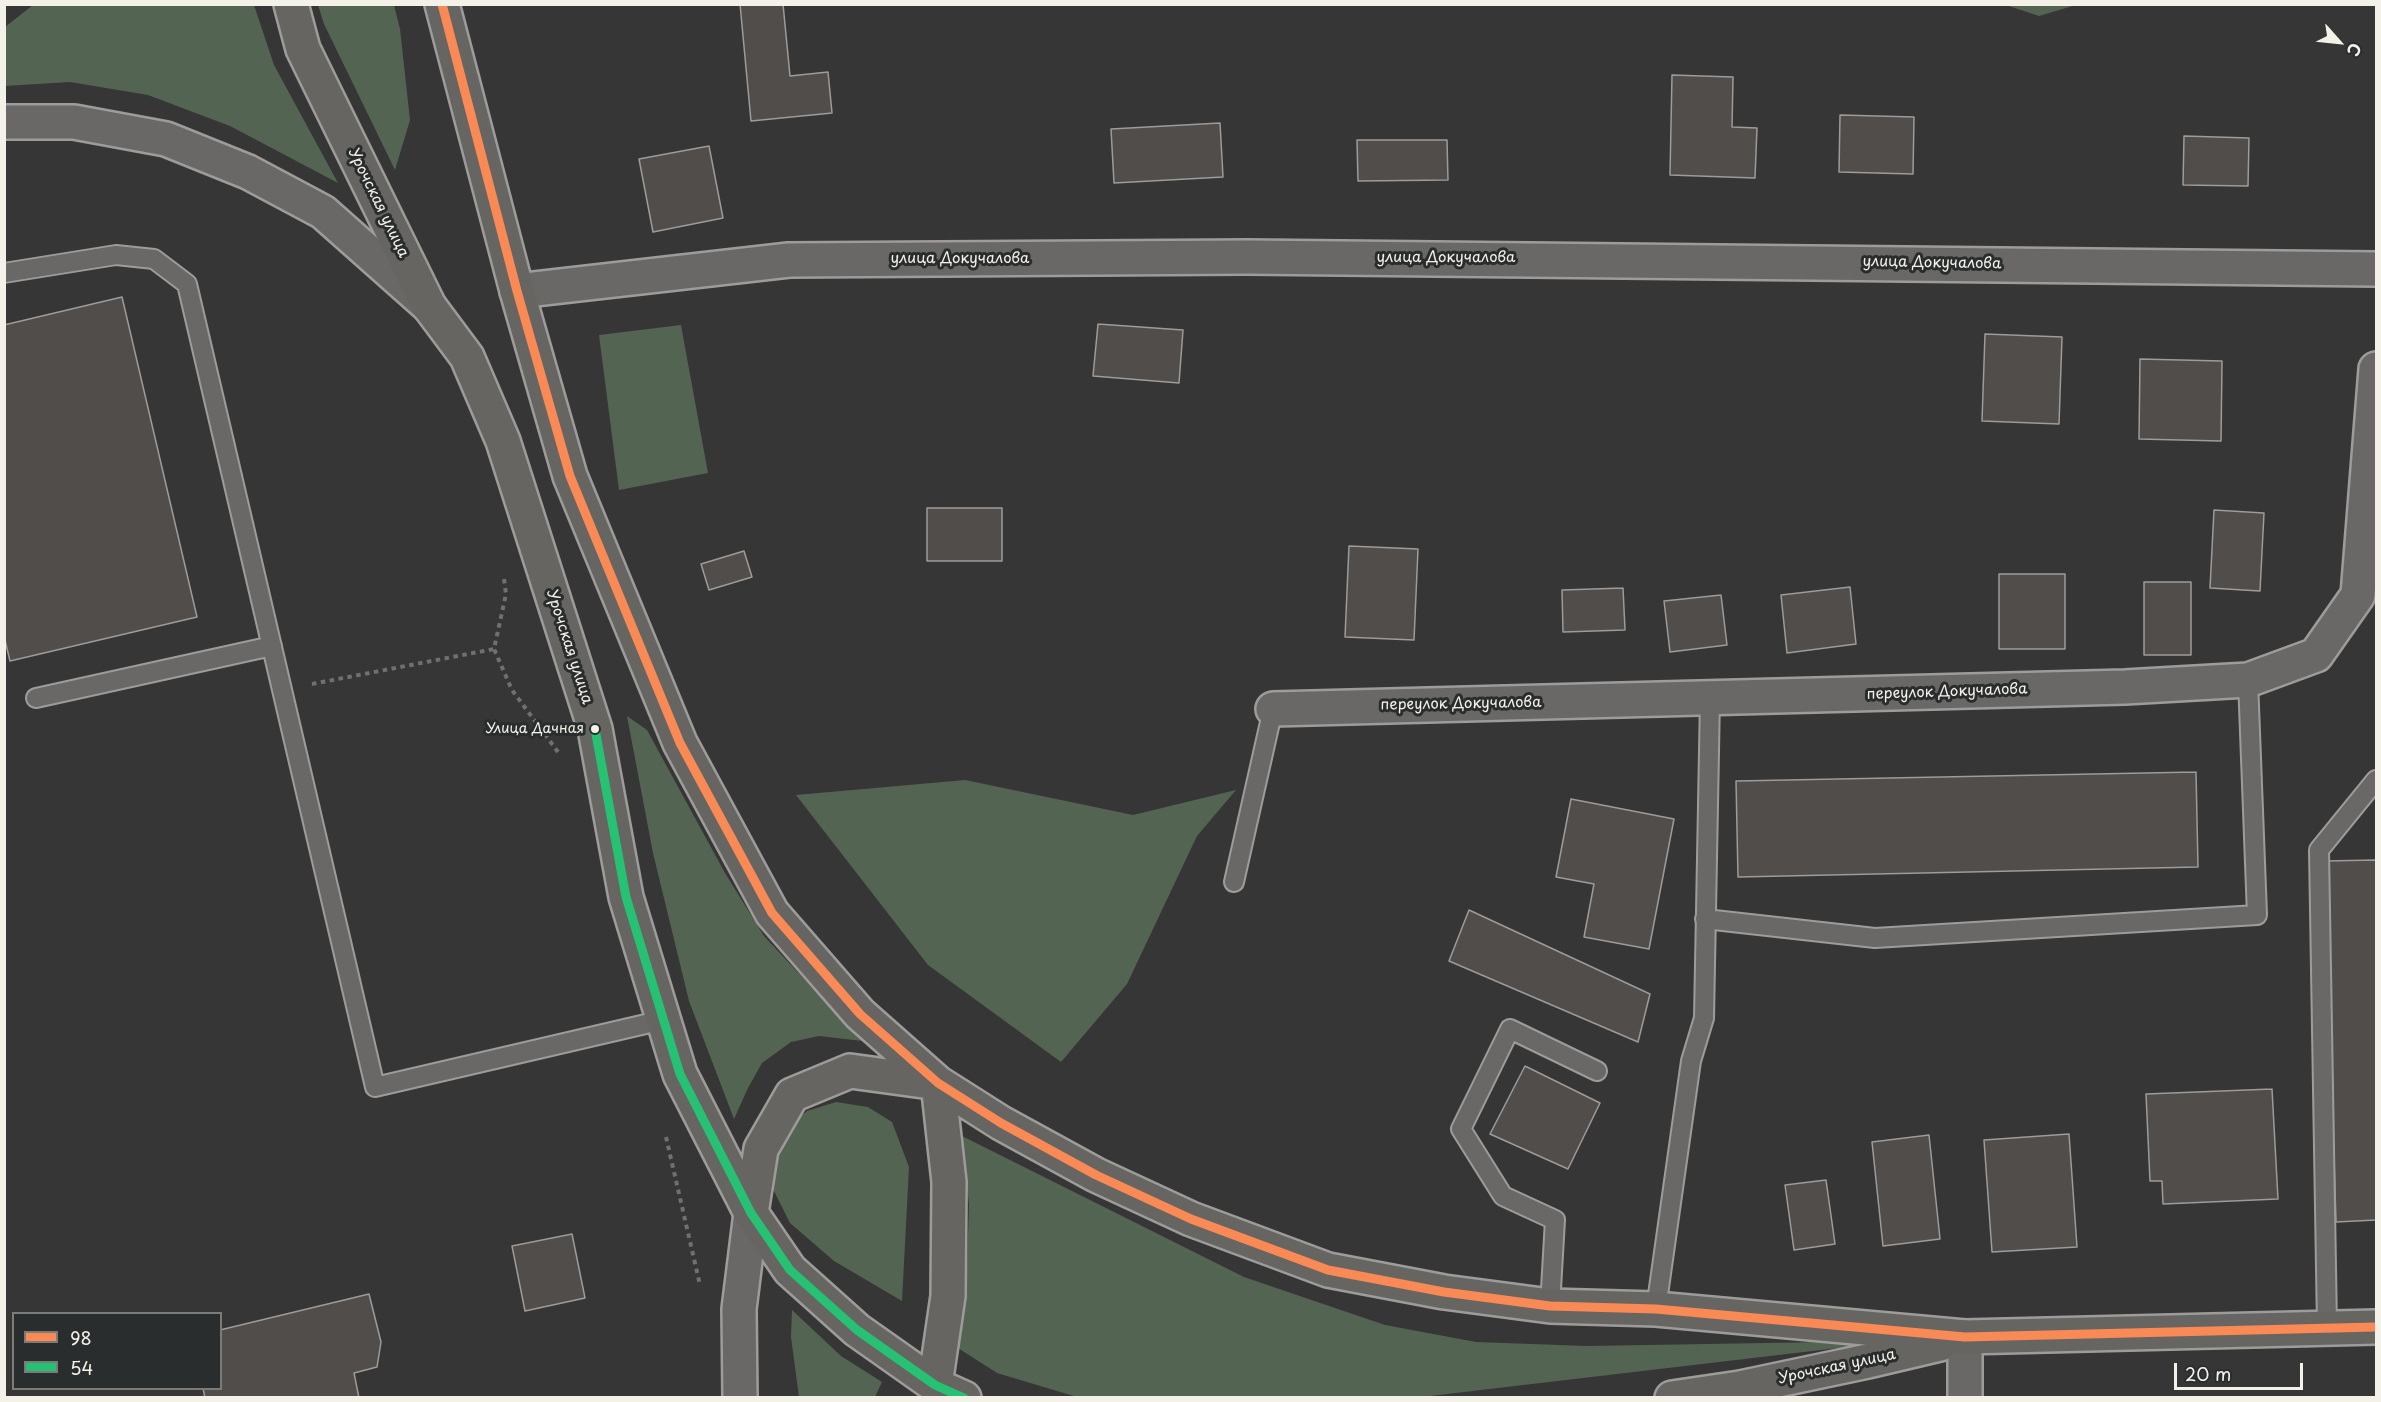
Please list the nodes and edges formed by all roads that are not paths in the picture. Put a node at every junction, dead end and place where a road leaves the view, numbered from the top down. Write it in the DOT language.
graph roads {
  1 [pos="291,4"];
  2 [pos="442,4"];
  3 [pos="4,122"];
  4 [pos="2376,269"];
  5 [pos="4,273"];
  6 [pos="517,291"];
  7 [pos="429,306"];
  8 [pos="2376,369"];
  9 [pos="272,646"];
  10 [pos="2248,680"];
  11 [pos="36,698"];
  12 [pos="1710,698"];
  13 [pos="1273,709"];
  14 [pos="2376,780"];
  15 [pos="1234,882"];
  16 [pos="1705,919"];
  17 [pos="663,1020"];
  18 [pos="1597,1071"];
  19 [pos="938,1083"];
  20 [pos="750,1213"];
  21 [pos="1550,1306"];
  22 [pos="1656,1310"];
  23 [pos="2327,1327"];
  24 [pos="2376,1327"];
  25 [pos="1965,1337"];
  26 [pos="943,1393"];
  27 [pos="740,1398"];
  28 [pos="1672,1398"];
  29 [pos="1965,1398"];
  1 -- 7 [label="main road, Урочская улица"];
  2 -- 6 [label="main road, Урочская улица"];
  3 -- 7 [label="street"];
  4 -- 6 [label="street, улица Докучалова"];
  5 -- 9 [label="lane"];
  6 -- 19 [label="main road, Урочская улица"];
  7 -- 17 [label="main road, Урочская улица"];
  8 -- 10 [label="street, переулок Докучалова"];
  9 -- 11 [label="lane"];
  9 -- 17 [label="lane"];
  10 -- 12 [label="street, переулок Докучалова"];
  10 -- 16 [label="lane"];
  12 -- 13 [label="street, переулок Докучалова"];
  12 -- 16 [label="lane"];
  13 -- 15 [label="lane"];
  14 -- 23 [label="lane"];
  16 -- 22 [label="lane"];
  17 -- 20 [label="main road, Урочская улица"];
  18 -- 21 [label="lane"];
  19 -- 20 [label="main road"];
  19 -- 21 [label="main road, Урочская улица"];
  19 -- 26 [label="main road"];
  20 -- 26 [label="main road, Урочская улица"];
  20 -- 27 [label="street"];
  21 -- 22 [label="main road, Урочская улица"];
  22 -- 25 [label="main road, Урочская улица"];
  23 -- 24 [label="main road, Урочская улица"];
  23 -- 25 [label="main road, Урочская улица"];
  25 -- 28 [label="main road, Урочская улица"];
  25 -- 29 [label="street"];
}
